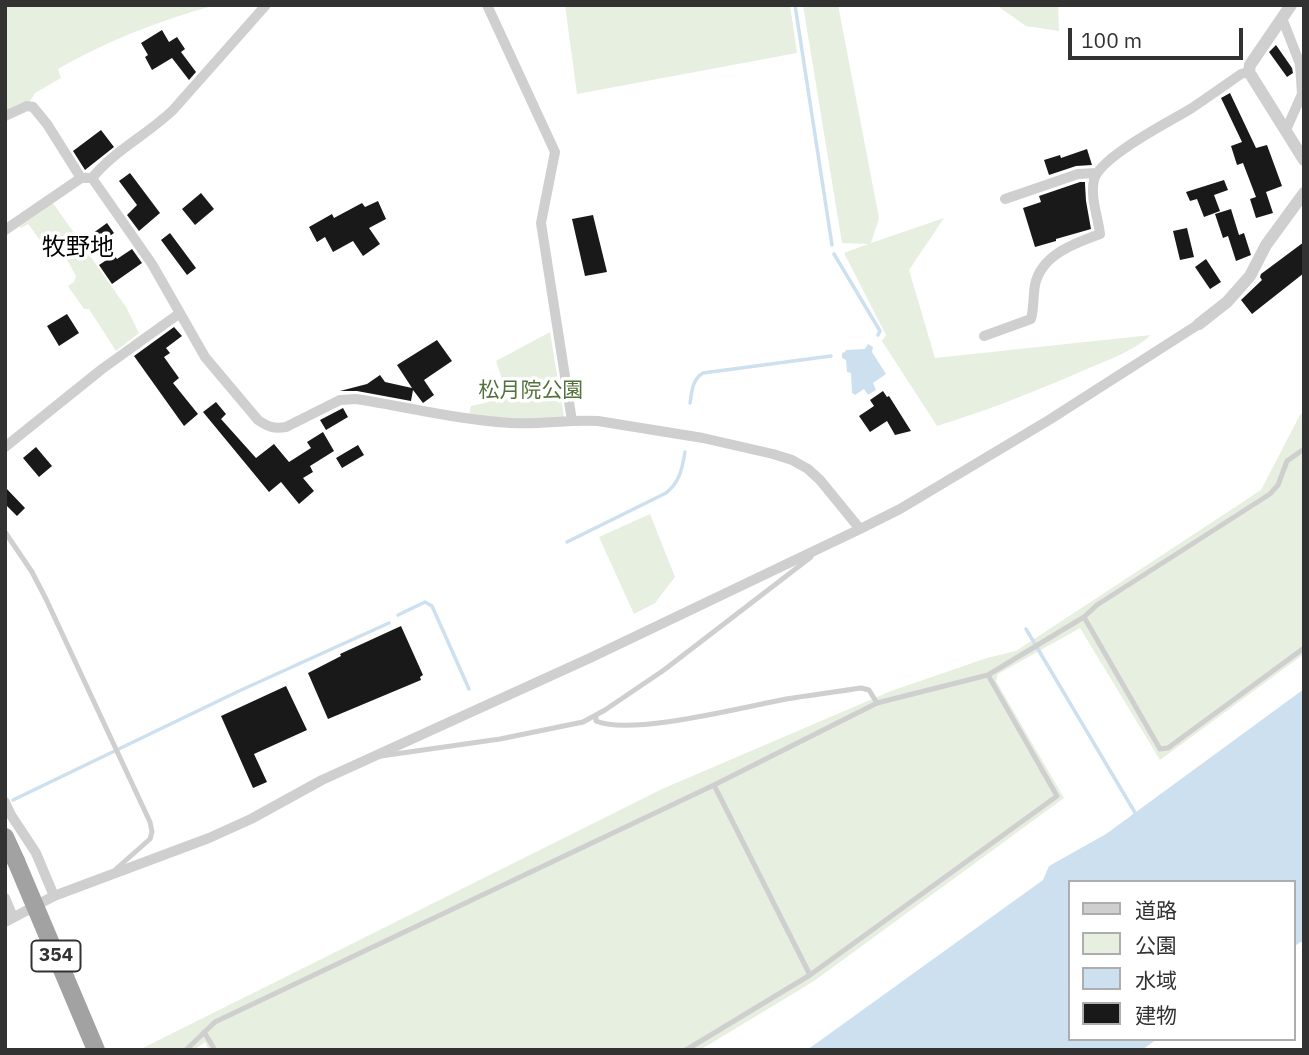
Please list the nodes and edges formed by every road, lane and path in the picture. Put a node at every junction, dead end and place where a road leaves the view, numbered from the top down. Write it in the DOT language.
graph roads {
  1 [pos="266,5"];
  2 [pos="487,5"];
  3 [pos="1291,5"];
  4 [pos="1282,18"];
  5 [pos="1249,72"];
  6 [pos="5,116"];
  7 [pos="1286,130"];
  8 [pos="1300,142"];
  9 [pos="1304,160"];
  10 [pos="1097,173"];
  11 [pos="86,178"];
  12 [pos="1304,193"];
  13 [pos="1006,199"];
  14 [pos="5,230"];
  15 [pos="180,313"];
  16 [pos="1199,324"];
  17 [pos="984,336"];
  18 [pos="572,421"];
  19 [pos="5,447"];
  20 [pos="1304,449"];
  21 [pos="860,529"];
  22 [pos="5,532"];
  23 [pos="828,545"];
  24 [pos="1084,617"];
  25 [pos="1304,648"];
  26 [pos="988,675"];
  27 [pos="877,704"];
  28 [pos="596,716"];
  29 [pos="371,757"];
  30 [pos="714,785"];
  31 [pos="5,802"];
  32 [pos="5,837"];
  33 [pos="111,873"];
  34 [pos="54,896"];
  35 [pos="5,898"];
  36 [pos="9,919"];
  37 [pos="810,975"];
  38 [pos="204,1032"];
  39 [pos="96,1050"];
  40 [pos="186,1050"];
  41 [pos="215,1050"];
  42 [pos="686,1050"];
  1 -- 11 [label="street"];
  2 -- 18 [label="street"];
  3 -- 4 [label="street"];
  4 -- 5 [label="street"];
  4 -- 7 [label="street"];
  5 -- 7 [label="street"];
  5 -- 10 [label="street"];
  6 -- 11 [label="street"];
  7 -- 8 [label="street"];
  8 -- 9 [label="street"];
  10 -- 13 [label="street"];
  10 -- 17 [label="street"];
  11 -- 14 [label="street"];
  11 -- 15 [label="street"];
  12 -- 16 [label="street"];
  15 -- 18 [label="street"];
  15 -- 19 [label="street"];
  16 -- 21 [label="street"];
  18 -- 21 [label="street"];
  20 -- 24 [label="lane"];
  21 -- 23 [label="street"];
  22 -- 33 [label="lane"];
  23 -- 28 [label="lane"];
  23 -- 29 [label="street"];
  24 -- 25 [label="lane"];
  24 -- 26 [label="lane"];
  26 -- 27 [label="lane"];
  26 -- 37 [label="lane"];
  27 -- 28 [label="lane"];
  27 -- 30 [label="lane"];
  28 -- 29 [label="lane"];
  29 -- 33 [label="street"];
  30 -- 37 [label="lane"];
  30 -- 38 [label="lane"];
  31 -- 34 [label="street"];
  32 -- 39 [label="highway, 354, bridge"];
  33 -- 34 [label="street"];
  34 -- 36 [label="street"];
  35 -- 36 [label="street"];
  37 -- 42 [label="lane"];
  38 -- 40 [label="lane"];
  38 -- 41 [label="lane"];
}
